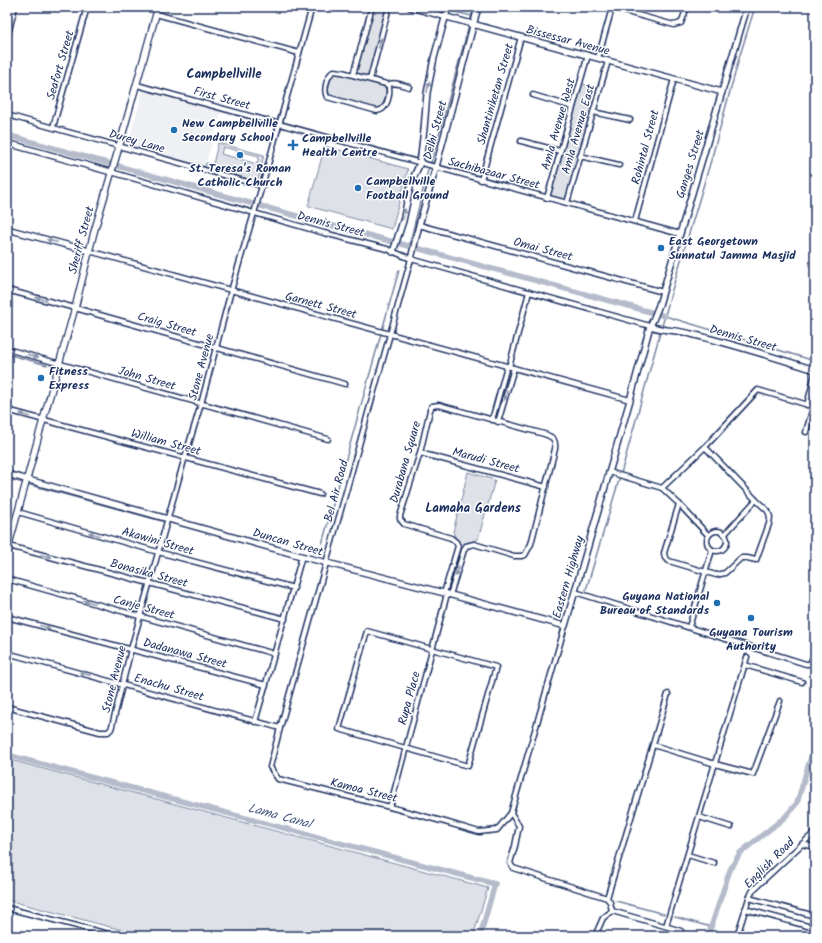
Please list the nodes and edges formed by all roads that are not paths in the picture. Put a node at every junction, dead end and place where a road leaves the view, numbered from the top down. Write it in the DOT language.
graph roads {
  1 [pos="15,7"];
  2 [pos="87,7"];
  3 [pos="158,7"];
  4 [pos="312,7"];
  5 [pos="372,7"];
  6 [pos="389,7"];
  7 [pos="410,7"];
  8 [pos="448,7"];
  9 [pos="478,7"];
  10 [pos="636,7"];
  11 [pos="687,7"];
  12 [pos="747,7"];
  13 [pos="610,8"];
  14 [pos="156,14"];
  15 [pos="634,14"];
  16 [pos="445,17"];
  17 [pos="471,24"];
  18 [pos="521,37"];
  19 [pos="7,38"];
  20 [pos="299,53"];
  21 [pos="588,55"];
  22 [pos="598,58"];
  23 [pos="608,61"];
  24 [pos="353,75"];
  25 [pos="370,79"];
  26 [pos="674,79"];
  27 [pos="137,85"];
  28 [pos="388,85"];
  29 [pos="409,87"];
  30 [pos="722,92"];
  31 [pos="533,95"];
  32 [pos="573,107"];
  33 [pos="593,112"];
  34 [pos="7,115"];
  35 [pos="630,120"];
  36 [pos="279,124"];
  37 [pos="53,128"];
  38 [pos="521,141"];
  39 [pos="7,143"];
  40 [pos="119,147"];
  41 [pos="560,151"];
  42 [pos="580,156"];
  43 [pos="422,164"];
  44 [pos="619,165"];
  45 [pos="434,167"];
  46 [pos="111,172"];
  47 [pos="481,180"];
  48 [pos="262,186"];
  49 [pos="547,198"];
  50 [pos="567,203"];
  51 [pos="254,213"];
  52 [pos="635,222"];
  53 [pos="419,226"];
  54 [pos="7,229"];
  55 [pos="680,234"];
  56 [pos="89,251"];
  57 [pos="395,253"];
  58 [pos="409,258"];
  59 [pos="7,290"];
  60 [pos="231,291"];
  61 [pos="529,292"];
  62 [pos="662,292"];
  63 [pos="75,308"];
  64 [pos="650,326"];
  65 [pos="390,334"];
  66 [pos="217,348"];
  67 [pos="7,349"];
  68 [pos="59,363"];
  69 [pos="510,367"];
  70 [pos="815,370"];
  71 [pos="815,374"];
  72 [pos="345,384"];
  73 [pos="630,400"];
  74 [pos="201,404"];
  75 [pos="807,405"];
  76 [pos="814,407"];
  77 [pos="7,410"];
  78 [pos="43,420"];
  79 [pos="492,420"];
  80 [pos="498,422"];
  81 [pos="806,432"];
  82 [pos="328,439"];
  83 [pos="705,447"];
  84 [pos="420,453"];
  85 [pos="185,457"];
  86 [pos="609,472"];
  87 [pos="7,474"];
  88 [pos="26,482"];
  89 [pos="546,487"];
  90 [pos="662,488"];
  91 [pos="320,494"];
  92 [pos="756,500"];
  93 [pos="679,504"];
  94 [pos="18,512"];
  95 [pos="168,518"];
  96 [pos="725,534"];
  97 [pos="708,535"];
  98 [pos="458,546"];
  99 [pos="465,548"];
  100 [pos="8,549"];
  101 [pos="712,550"];
  102 [pos="158,552"];
  103 [pos="302,556"];
  104 [pos="326,563"];
  105 [pos="706,572"];
  106 [pos="7,579"];
  107 [pos="150,583"];
  108 [pos="294,588"];
  109 [pos="575,592"];
  110 [pos="447,594"];
  111 [pos="140,616"];
  112 [pos="7,617"];
  113 [pos="285,619"];
  114 [pos="565,626"];
  115 [pos="689,627"];
  116 [pos="131,650"];
  117 [pos="432,650"];
  118 [pos="7,653"];
  119 [pos="815,653"];
  120 [pos="275,654"];
  121 [pos="747,657"];
  122 [pos="745,665"];
  123 [pos="802,682"];
  124 [pos="123,684"];
  125 [pos="266,685"];
  126 [pos="668,694"];
  127 [pos="780,701"];
  128 [pos="7,707"];
  129 [pos="255,722"];
  130 [pos="280,728"];
  131 [pos="653,745"];
  132 [pos="405,748"];
  133 [pos="715,764"];
  134 [pos="390,807"];
  135 [pos="511,813"];
  136 [pos="699,817"];
  137 [pos="731,826"];
  138 [pos="497,830"];
  139 [pos="815,833"];
  140 [pos="802,844"];
  141 [pos="815,848"];
  142 [pos="688,855"];
  143 [pos="714,863"];
  144 [pos="607,898"];
  145 [pos="749,898"];
  146 [pos="7,908"];
  147 [pos="745,909"];
  148 [pos="612,912"];
  149 [pos="815,916"];
  150 [pos="666,926"];
  151 [pos="815,928"];
  152 [pos="116,936"];
  153 [pos="595,936"];
  154 [pos="682,936"];
  155 [pos="737,936"];
  1 -- 19 [label="street"];
  2 -- 37 [label="street, Seafort Street"];
  3 -- 14 [label="main road, Sheriff Street"];
  4 -- 20 [label="street, Stone Avenue"];
  5 -- 24 [label="street"];
  25 -- 6 [label="street, one-way"];
  7 -- 16 [label="street, Bissessar Avenue"];
  8 -- 16 [label="street, Delhi Street"];
  9 -- 17 [label="street, Delhi Street"];
  10 -- 15 [label="street"];
  11 -- 15 [label="street"];
  12 -- 30 [label="street, Ganges Street"];
  13 -- 15 [label="street"];
  13 -- 22 [label="street"];
  14 -- 20 [label="street"];
  14 -- 27 [label="main road, Sheriff Street"];
  16 -- 17 [label="street, Bissessar Avenue"];
  43 -- 16 [label="street, Delhi Street, one-way"];
  17 -- 18 [label="street, Bissessar Avenue"];
  17 -- 45 [label="street, Delhi Street"];
  18 -- 21 [label="street, Bissessar Avenue"];
  18 -- 47 [label="street, Shantiniketan Street"];
  20 -- 36 [label="street, Stone Avenue"];
  21 -- 22 [label="street, Bissessar Avenue"];
  21 -- 32 [label="street, Amla Avenue West"];
  22 -- 23 [label="street, Bissessar Avenue"];
  23 -- 26 [label="street, Bissessar Avenue"];
  23 -- 33 [label="street, Amla Avenue East"];
  24 -- 25 [label="street"];
  24 -- 28 [label="street"];
  25 -- 28 [label="street"];
  26 -- 30 [label="street, Bissessar Avenue"];
  26 -- 52 [label="street, Rohintal Street"];
  27 -- 36 [label="street, First Street"];
  27 -- 40 [label="main road, Sheriff Street"];
  28 -- 29 [label="street"];
  30 -- 55 [label="street, Ganges Street"];
  31 -- 32 [label="street"];
  32 -- 41 [label="street, Amla Avenue West"];
  33 -- 35 [label="street"];
  33 -- 42 [label="street, Amla Avenue East"];
  34 -- 37 [label="street, Durey Lane"];
  36 -- 43 [label="street, Sachibazaar Street"];
  36 -- 48 [label="street, Stone Avenue"];
  37 -- 40 [label="street, Durey Lane"];
  38 -- 41 [label="street"];
  39 -- 46 [label="street, Dennis Street"];
  40 -- 46 [label="main road, Sheriff Street"];
  40 -- 48 [label="street, Durey Lane"];
  41 -- 49 [label="street, Amla Avenue West"];
  42 -- 44 [label="street"];
  42 -- 50 [label="street, Amla Avenue East"];
  43 -- 45 [label="street, Sachibazaar Street"];
  57 -- 43 [label="street, Delhi Street, one-way"];
  45 -- 47 [label="street, Sachibazaar Street"];
  45 -- 53 [label="street, Delhi Street"];
  46 -- 51 [label="street, Dennis Street"];
  46 -- 56 [label="main road, Sheriff Street"];
  47 -- 49 [label="street, Sachibazaar Street"];
  48 -- 51 [label="street, Stone Avenue"];
  49 -- 50 [label="street, Sachibazaar Street"];
  50 -- 52 [label="street, Sachibazaar Street"];
  51 -- 57 [label="street, Dennis Street"];
  51 -- 60 [label="street, Stone Avenue"];
  52 -- 55 [label="street, Sachibazaar Street"];
  53 -- 58 [label="street, Delhi Street"];
  53 -- 62 [label="street, Omai Street"];
  56 -- 54 [label="street, Garnett Street, one-way"];
  55 -- 62 [label="street, Ganges Street"];
  56 -- 60 [label="street, Garnett Street"];
  56 -- 63 [label="main road, Sheriff Street"];
  57 -- 58 [label="street, Dennis Street"];
  58 -- 61 [label="street, Dennis Street"];
  58 -- 65 [label="street, Bel Air Road"];
  63 -- 59 [label="street, Craig Street, one-way"];
  60 -- 65 [label="street, Garnett Street"];
  60 -- 66 [label="street, Stone Avenue"];
  61 -- 64 [label="street, Dennis Street"];
  61 -- 69 [label="street"];
  62 -- 64 [label="street, Ganges Street"];
  63 -- 66 [label="street, Craig Street"];
  63 -- 68 [label="main road, Sheriff Street"];
  64 -- 70 [label="street, Dennis Street"];
  64 -- 73 [label="street, Eastern Highway"];
  65 -- 69 [label="street, Garnett Street"];
  65 -- 104 [label="street, Bel Air Road"];
  66 -- 72 [label="street, Craig Street"];
  66 -- 74 [label="street, Stone Avenue"];
  67 -- 68 [label="street, John Street, one-way"];
  68 -- 74 [label="street, John Street"];
  68 -- 78 [label="main road, Sheriff Street"];
  69 -- 73 [label="street, Garnett Street"];
  69 -- 79 [label="street"];
  69 -- 80 [label="street, one-way"];
  71 -- 75 [label="street"];
  73 -- 86 [label="street, Eastern Highway"];
  74 -- 82 [label="street, John Street"];
  74 -- 85 [label="street, Stone Avenue"];
  75 -- 76 [label="street"];
  75 -- 83 [label="street"];
  76 -- 81 [label="street"];
  78 -- 77 [label="street, William Street, one-way"];
  78 -- 85 [label="street, William Street"];
  78 -- 88 [label="main road, Sheriff Street"];
  79 -- 80 [label="street, Durabana Square"];
  79 -- 84 [label="street, Durabana Square"];
  80 -- 89 [label="street, Durabana Square"];
  83 -- 90 [label="street"];
  83 -- 92 [label="street"];
  84 -- 89 [label="street, Marudi Street"];
  84 -- 98 [label="street, Durabana Square"];
  85 -- 91 [label="street, William Street"];
  85 -- 95 [label="street, Stone Avenue"];
  86 -- 90 [label="street"];
  86 -- 109 [label="street, Eastern Highway"];
  87 -- 88 [label="street, Duncan Street"];
  88 -- 94 [label="main road, Sheriff Street"];
  88 -- 95 [label="street, Duncan Street"];
  89 -- 99 [label="street, Durabana Square"];
  90 -- 93 [label="street"];
  92 -- 96 [label="street"];
  92 -- 105 [label="street"];
  93 -- 97 [label="street"];
  93 -- 105 [label="street"];
  94 -- 100 [label="main road, Sheriff Street"];
  102 -- 94 [label="street, Akawini Street, one-way"];
  95 -- 102 [label="street, Stone Avenue"];
  95 -- 103 [label="street, Duncan Street"];
  96 -- 97 [label="street"];
  96 -- 101 [label="street"];
  97 -- 101 [label="street"];
  98 -- 99 [label="street"];
  98 -- 110 [label="street"];
  99 -- 110 [label="street, one-way"];
  100 -- 107 [label="street, Bonasika Street, one-way"];
  101 -- 105 [label="street"];
  102 -- 107 [label="street, Stone Avenue"];
  102 -- 108 [label="street, Akawini Street"];
  103 -- 104 [label="street, Duncan Street"];
  103 -- 108 [label="street"];
  104 -- 110 [label="street, Duncan Street"];
  104 -- 130 [label="street, Bel Air Road"];
  105 -- 115 [label="street"];
  111 -- 106 [label="street, Canje Street, one-way"];
  107 -- 111 [label="street, Stone Avenue"];
  107 -- 113 [label="street, Bonasika Street"];
  108 -- 113 [label="street"];
  109 -- 114 [label="street, Eastern Highway"];
  109 -- 115 [label="street"];
  110 -- 114 [label="street, Duncan Street"];
  110 -- 117 [label="street, Rupa Place"];
  111 -- 116 [label="street, Stone Avenue"];
  111 -- 120 [label="street, Canje Street"];
  112 -- 116 [label="street, Dadanawa Street, one-way"];
  113 -- 120 [label="street"];
  114 -- 135 [label="street, Eastern Highway"];
  115 -- 119 [label="street"];
  116 -- 124 [label="street, Stone Avenue"];
  116 -- 125 [label="street, Dadanawa Street"];
  117 -- 132 [label="street, Rupa Place"];
  117 -- 132 [label="street"];
  117 -- 132 [label="street"];
  124 -- 118 [label="street, Enachu Street, one-way"];
  120 -- 125 [label="street"];
  121 -- 122 [label="street"];
  122 -- 123 [label="street"];
  122 -- 133 [label="street"];
  124 -- 128 [label="street, Stone Avenue"];
  124 -- 129 [label="street, Enachu Street"];
  125 -- 129 [label="street"];
  126 -- 131 [label="street"];
  127 -- 133 [label="street"];
  129 -- 130 [label="street, Enachu Street"];
  130 -- 134 [label="street, Kamoa Street"];
  131 -- 133 [label="street"];
  131 -- 144 [label="street"];
  132 -- 134 [label="street, Rupa Place"];
  133 -- 136 [label="street"];
  134 -- 138 [label="street, Kamoa Street"];
  135 -- 138 [label="street, Eastern Highway"];
  135 -- 144 [label="street"];
  136 -- 137 [label="street"];
  136 -- 142 [label="street"];
  139 -- 140 [label="street, English Road"];
  140 -- 141 [label="street"];
  140 -- 145 [label="street, English Road"];
  142 -- 143 [label="street"];
  142 -- 150 [label="street"];
  144 -- 148 [label="street"];
  145 -- 147 [label="street, English Road"];
  145 -- 149 [label="street"];
  146 -- 152 [label="street"];
  147 -- 151 [label="street"];
  147 -- 155 [label="street, English Road"];
  148 -- 150 [label="street"];
  148 -- 153 [label="street"];
  150 -- 154 [label="street"];
}
